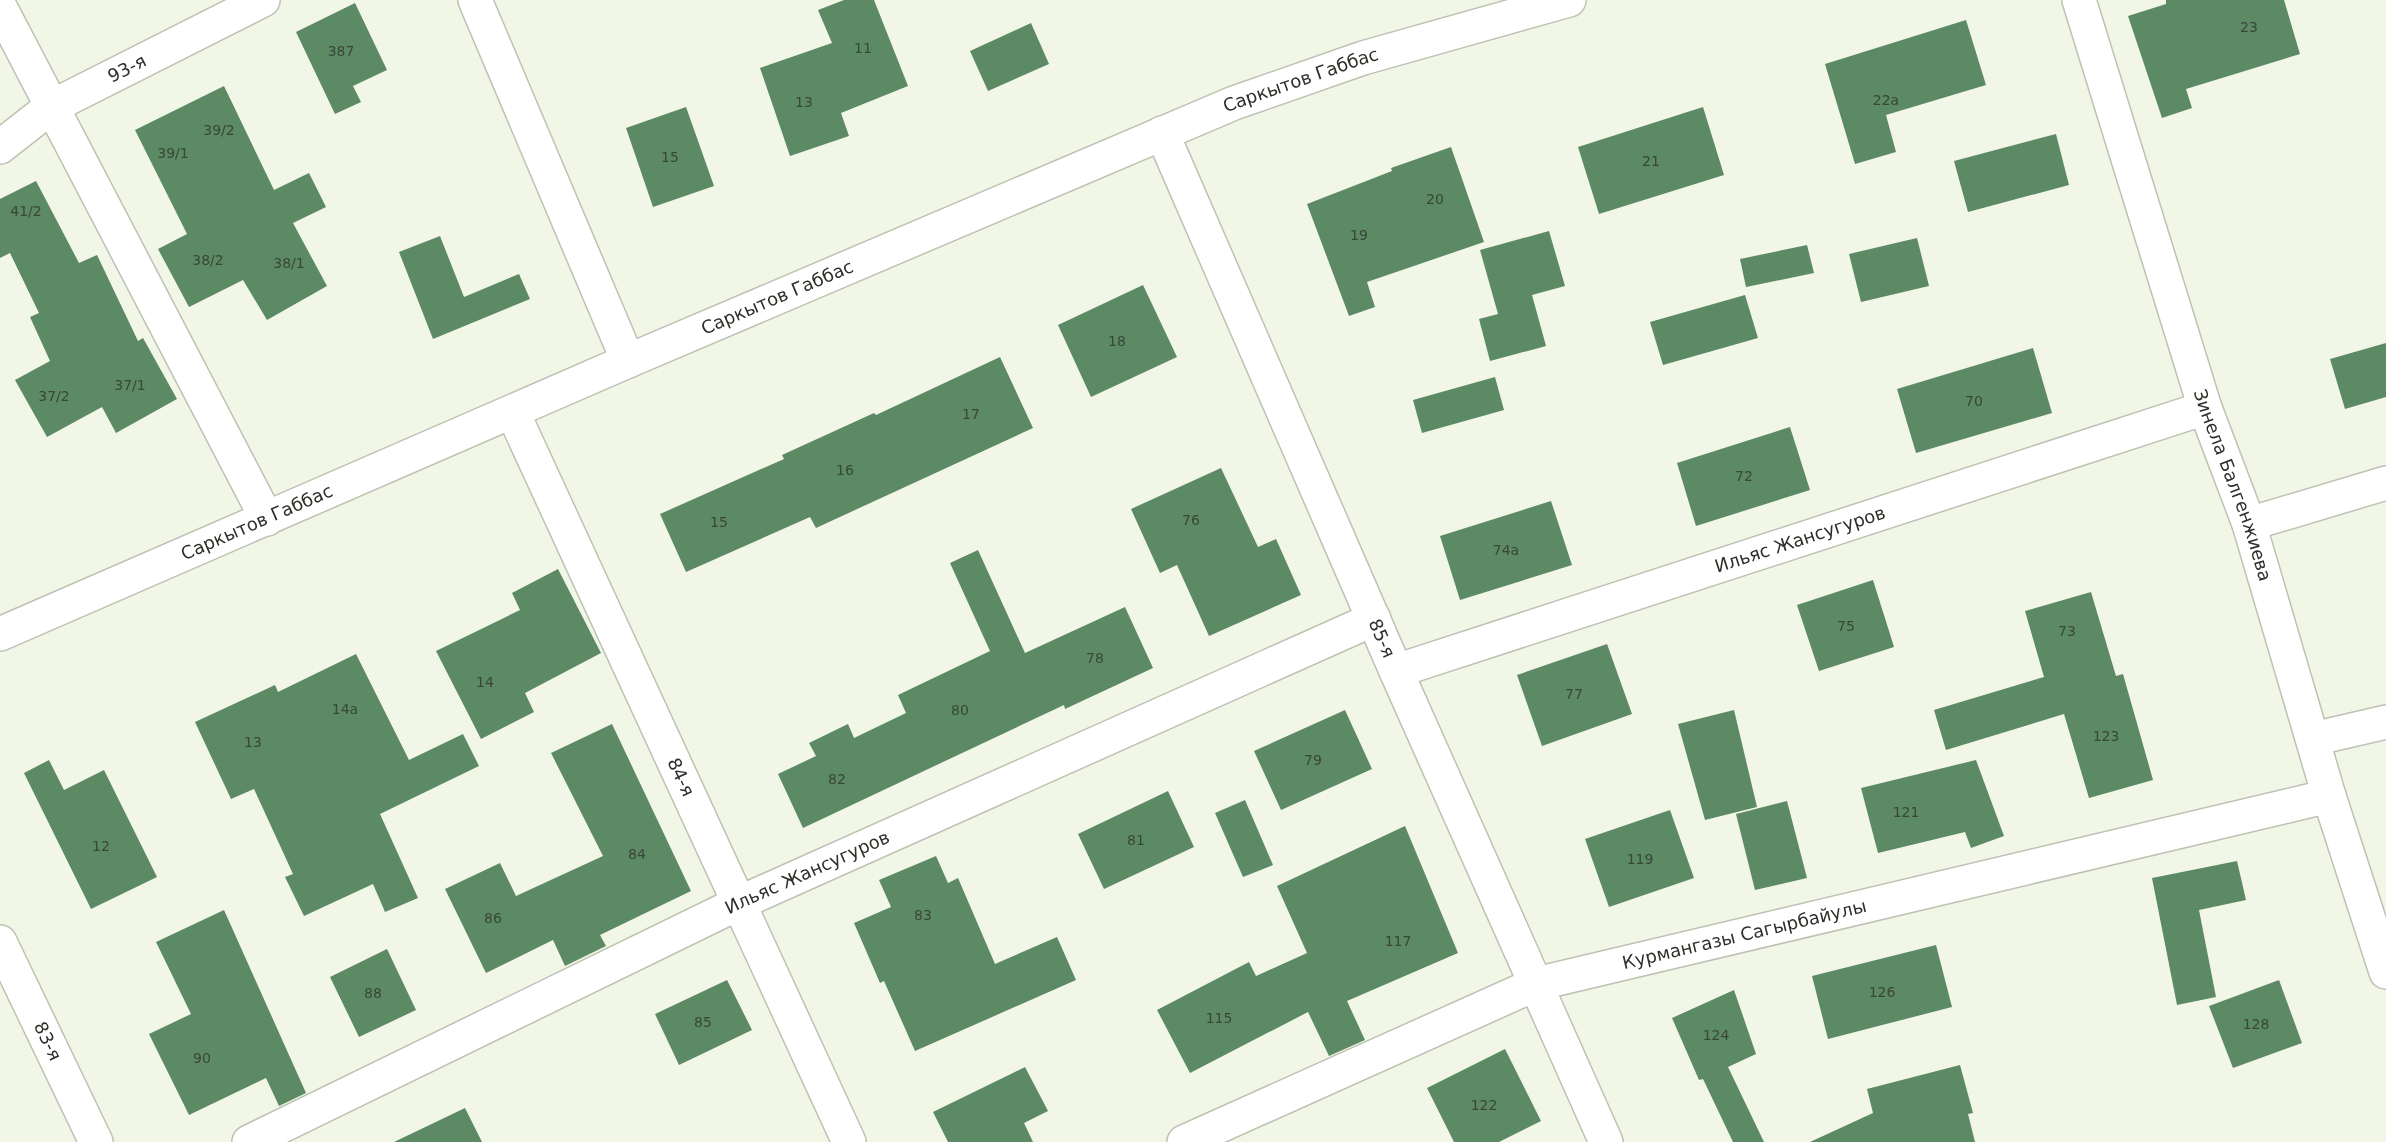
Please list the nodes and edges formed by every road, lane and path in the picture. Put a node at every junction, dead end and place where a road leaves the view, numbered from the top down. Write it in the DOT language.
graph roads {
  1 [pos="263,0"];
  2 [pos="475,0"];
  3 [pos="1569,0"];
  4 [pos="2079,0"];
  5 [pos="0,7"];
  6 [pos="51,107"];
  7 [pos="1162,133"];
  8 [pos="0,147"];
  9 [pos="628,361"];
  10 [pos="2205,408"];
  11 [pos="513,413"];
  12 [pos="2386,483"];
  13 [pos="267,519"];
  14 [pos="2249,524"];
  15 [pos="1374,619"];
  16 [pos="0,634"];
  17 [pos="1396,671"];
  18 [pos="2386,722"];
  19 [pos="2313,739"];
  20 [pos="2329,796"];
  21 [pos="738,903"];
  22 [pos="0,942"];
  23 [pos="2386,972"];
  24 [pos="1536,984"];
  25 [pos="96,1142"];
  26 [pos="248,1142"];
  27 [pos="849,1142"];
  28 [pos="1184,1142"];
  29 [pos="1606,1142"];
  1 -- 6 [label="street, 93-я"];
  2 -- 9 [label="street"];
  3 -- 7 [label="street, Саркытов Габбас"];
  4 -- 10 [label="street, Зинела Балгенжиева"];
  5 -- 6 [label="street"];
  6 -- 8 [label="street, 93-я"];
  6 -- 13 [label="street"];
  7 -- 9 [label="street, Саркытов Габбас"];
  7 -- 15 [label="street, 85-я"];
  9 -- 11 [label="street, Саркытов Габбас"];
  10 -- 14 [label="street, Зинела Балгенжиева"];
  10 -- 17 [label="street, Ильяс Жансугуров"];
  11 -- 13 [label="street, Саркытов Габбас"];
  11 -- 21 [label="street, 84-я"];
  12 -- 14 [label="street"];
  13 -- 16 [label="street, Саркытов Габбас"];
  14 -- 19 [label="street, Зинела Балгенжиева"];
  15 -- 17 [label="street, 85-я"];
  15 -- 21 [label="street, Ильяс Жансугуров"];
  17 -- 24 [label="street, 85-я"];
  18 -- 19 [label="street"];
  19 -- 20 [label="street, Зинела Балгенжиева"];
  20 -- 23 [label="street, Зинела Балгенжиева"];
  20 -- 24 [label="street, Курмангазы Сагырбайулы"];
  21 -- 26 [label="street, Ильяс Жансугуров"];
  21 -- 27 [label="street, 84-я"];
  22 -- 25 [label="street, 83-я"];
  24 -- 28 [label="street, Курмангазы Сагырбайулы"];
  24 -- 29 [label="street, 85-я"];
}
